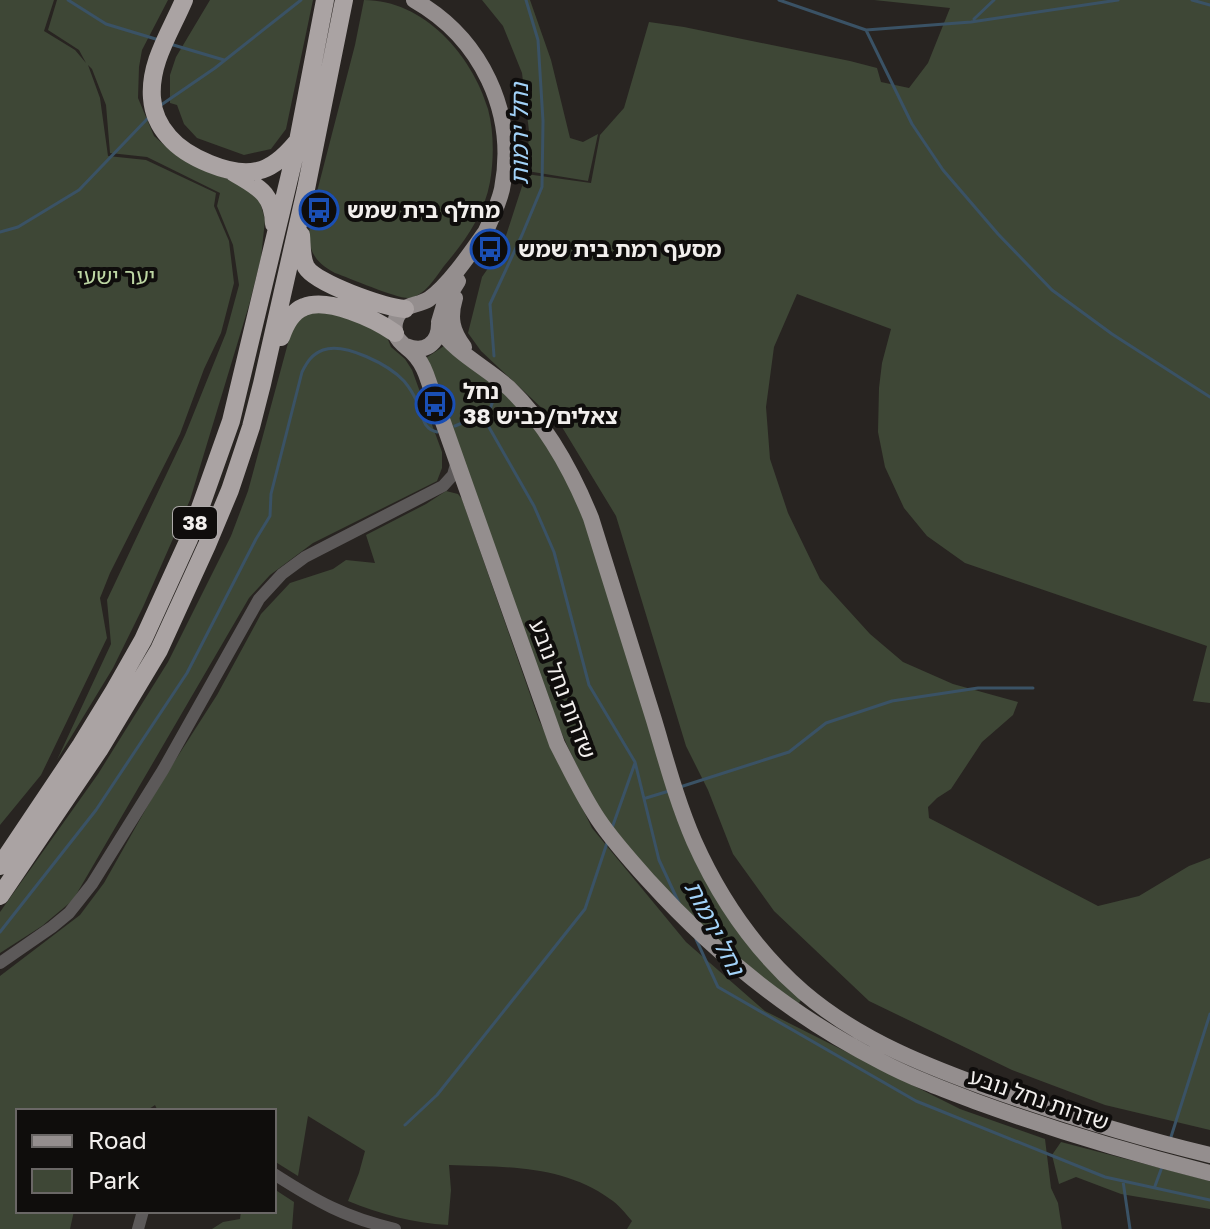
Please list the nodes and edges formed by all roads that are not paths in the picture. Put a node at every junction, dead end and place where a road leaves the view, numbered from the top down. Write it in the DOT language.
graph roads {
  1 [pos="191,0"];
  2 [pos="325,0"];
  3 [pos="344,0"];
  4 [pos="414,0"];
  5 [pos="180,9"];
  6 [pos="298,141"];
  7 [pos="231,171"];
  8 [pos="306,189"];
  9 [pos="486,231"];
  10 [pos="273,247"];
  11 [pos="475,254"];
  12 [pos="412,307"];
  13 [pos="439,325"];
  14 [pos="400,340"];
  15 [pos="475,361"];
  16 [pos="262,384"];
  17 [pos="456,456"];
  18 [pos="443,486"];
  19 [pos="471,497"];
  20 [pos="0,866"];
  21 [pos="0,896"];
  22 [pos="0,963"];
  23 [pos="1210,1155"];
  24 [pos="1210,1173"];
  25 [pos="276,1175"];
  26 [pos="395,1229"];
  1 -- 5 [label="highway"];
  2 -- 6 [label="highway, 38"];
  3 -- 8 [label="highway, 38"];
  4 -- 9 [label="main road"];
  5 -- 7 [label="highway"];
  6 -- 7 [label="highway"];
  6 -- 10 [label="highway, 38"];
  7 -- 10 [label="highway"];
  8 -- 12 [label="highway"];
  8 -- 16 [label="highway, 38"];
  9 -- 11 [label="main road"];
  9 -- 12 [label="main road"];
  10 -- 20 [label="highway, 38"];
  11 -- 13 [label="main road"];
  11 -- 15 [label="main road"];
  12 -- 13 [label="main road"];
  12 -- 14 [label="main road"];
  13 -- 14 [label="main road"];
  13 -- 15 [label="main road, שדרות נחל נובע"];
  14 -- 16 [label="highway"];
  14 -- 17 [label="main road, שדרות נחל נובע"];
  15 -- 23 [label="main road, שדרות נחל נובע"];
  16 -- 21 [label="highway, 38"];
  17 -- 18 [label="street"];
  17 -- 19 [label="main road, שדרות נחל נובע"];
  18 -- 19 [label="street"];
  18 -- 22 [label="street"];
  19 -- 24 [label="main road, שדרות נחל נובע"];
  25 -- 26 [label="street"];
}
